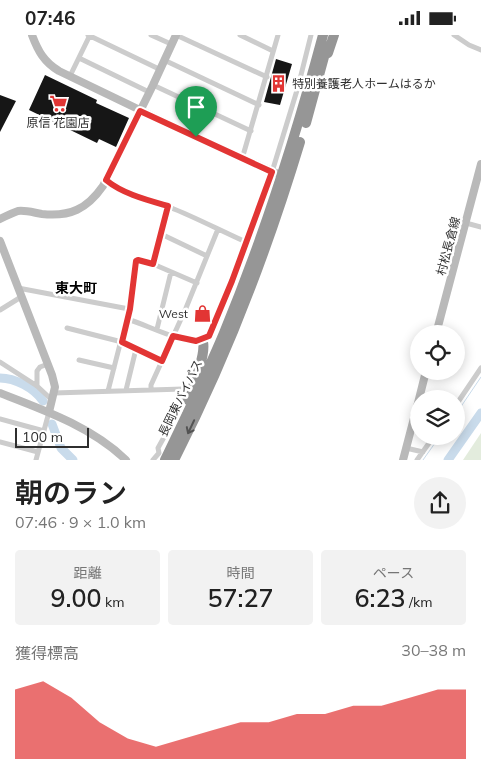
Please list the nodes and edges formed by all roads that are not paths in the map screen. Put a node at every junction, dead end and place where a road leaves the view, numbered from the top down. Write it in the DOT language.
graph roads {
  1 [pos="32,35"];
  2 [pos="89,35"];
  3 [pos="152,35"];
  4 [pos="176,35"];
  5 [pos="240,35"];
  6 [pos="278,35"];
  7 [pos="311,35"];
  8 [pos="323,35"];
  9 [pos="330,35"];
  10 [pos="334,35"];
  11 [pos="454,35"];
  12 [pos="462,38"];
  13 [pos="171,44"];
  14 [pos="481,50"];
  15 [pos="274,51"];
  16 [pos="79,58"];
  17 [pos="164,60"];
  18 [pos="159,69"];
  19 [pos="70,76"];
  20 [pos="267,77"];
  21 [pos="151,89"];
  22 [pos="316,92"];
  23 [pos="259,105"];
  24 [pos="140,111"];
  25 [pos="251,131"];
  26 [pos="242,159"];
  27 [pos="481,164"];
  28 [pos="275,173"];
  29 [pos="106,180"];
  30 [pos="168,206"];
  31 [pos="0,219"];
  32 [pos="466,223"];
  33 [pos="481,227"];
  34 [pos="218,229"];
  35 [pos="161,234"];
  36 [pos="0,241"];
  37 [pos="246,242"];
  38 [pos="207,256"];
  39 [pos="153,264"];
  40 [pos="171,272"];
  41 [pos="197,283"];
  42 [pos="18,288"];
  43 [pos="21,297"];
  44 [pos="130,309"];
  45 [pos="0,310"];
  46 [pos="128,319"];
  47 [pos="438,325"];
  48 [pos="67,328"];
  49 [pos="157,329"];
  50 [pos="173,336"];
  51 [pos="202,341"];
  52 [pos="122,342"];
  53 [pos="136,349"];
  54 [pos="80,360"];
  55 [pos="162,361"];
  56 [pos="0,362"];
  57 [pos="48,364"];
  58 [pos="481,368"];
  59 [pos="114,369"];
  60 [pos="37,386"];
  61 [pos="151,389"];
  62 [pos="126,390"];
  63 [pos="108,391"];
  64 [pos="465,392"];
  65 [pos="0,393"];
  66 [pos="53,396"];
  67 [pos="49,412"];
  68 [pos="0,419"];
  69 [pos="44,431"];
  70 [pos="410,433"];
  71 [pos="177,434"];
  72 [pos="0,442"];
  73 [pos="428,445"];
  74 [pos="406,448"];
  75 [pos="38,452"];
  76 [pos="423,452"];
  77 [pos="162,458"];
  78 [pos="36,460"];
  79 [pos="126,460"];
  80 [pos="152,460"];
  81 [pos="174,460"];
  82 [pos="403,460"];
  83 [pos="417,460"];
  1 -- 19 [label="street"];
  2 -- 16 [label="street"];
  2 -- 18 [label="street"];
  3 -- 13 [label="street"];
  4 -- 13 [label="street"];
  4 -- 20 [label="street"];
  5 -- 15 [label="street"];
  6 -- 15 [label="street"];
  7 -- 28 [label="street"];
  8 -- 71 [label="highway, 長岡東バイパス"];
  9 -- 22 [label="highway, 長岡東バイパス"];
  10 -- 22 [label="highway"];
  11 -- 12 [label="street"];
  12 -- 14 [label="street"];
  13 -- 17 [label="street"];
  15 -- 20 [label="street"];
  16 -- 19 [label="street"];
  16 -- 21 [label="street"];
  17 -- 18 [label="street"];
  17 -- 23 [label="street"];
  18 -- 21 [label="street"];
  19 -- 24 [label="street"];
  20 -- 23 [label="street"];
  21 -- 24 [label="street"];
  21 -- 25 [label="street"];
  22 -- 81 [label="highway, 長岡東バイパス, one-way"];
  23 -- 25 [label="street"];
  24 -- 26 [label="street"];
  24 -- 29 [label="street"];
  25 -- 26 [label="street"];
  26 -- 28 [label="street"];
  27 -- 32 [label="street, 村松長倉線"];
  28 -- 37 [label="street"];
  29 -- 30 [label="street"];
  29 -- 31 [label="street"];
  30 -- 34 [label="street"];
  30 -- 35 [label="street"];
  32 -- 33 [label="street"];
  32 -- 47 [label="street, 村松長倉線"];
  34 -- 37 [label="street"];
  34 -- 38 [label="street"];
  35 -- 38 [label="street"];
  35 -- 39 [label="street"];
  36 -- 42 [label="street"];
  37 -- 51 [label="street"];
  38 -- 41 [label="street"];
  39 -- 40 [label="street"];
  39 -- 44 [label="street"];
  40 -- 41 [label="street"];
  40 -- 49 [label="street"];
  41 -- 50 [label="street"];
  42 -- 43 [label="street"];
  42 -- 44 [label="street"];
  43 -- 45 [label="street"];
  43 -- 57 [label="street"];
  44 -- 46 [label="street"];
  46 -- 49 [label="street"];
  46 -- 52 [label="street"];
  48 -- 52 [label="street"];
  49 -- 50 [label="street"];
  50 -- 51 [label="street"];
  50 -- 55 [label="street"];
  51 -- 71 [label="highway"];
  52 -- 53 [label="street"];
  52 -- 59 [label="street"];
  53 -- 55 [label="street"];
  53 -- 62 [label="street"];
  54 -- 59 [label="street"];
  55 -- 61 [label="street"];
  56 -- 60 [label="street"];
  57 -- 60 [label="street"];
  57 -- 66 [label="street"];
  58 -- 64 [label="street"];
  59 -- 63 [label="street"];
  60 -- 66 [label="street"];
  61 -- 62 [label="street"];
  61 -- 77 [label="street"];
  62 -- 63 [label="street"];
  63 -- 66 [label="street"];
  65 -- 67 [label="street"];
  66 -- 67 [label="street"];
  67 -- 69 [label="street"];
  67 -- 79 [label="street"];
  68 -- 69 [label="street"];
  69 -- 75 [label="street"];
  70 -- 74 [label="street"];
  71 -- 77 [label="highway, 長岡東バイパス"];
  72 -- 75 [label="street"];
  73 -- 76 [label="street"];
  74 -- 76 [label="street"];
  74 -- 82 [label="street"];
  75 -- 78 [label="street"];
  76 -- 83 [label="street"];
  77 -- 80 [label="street"];
}
